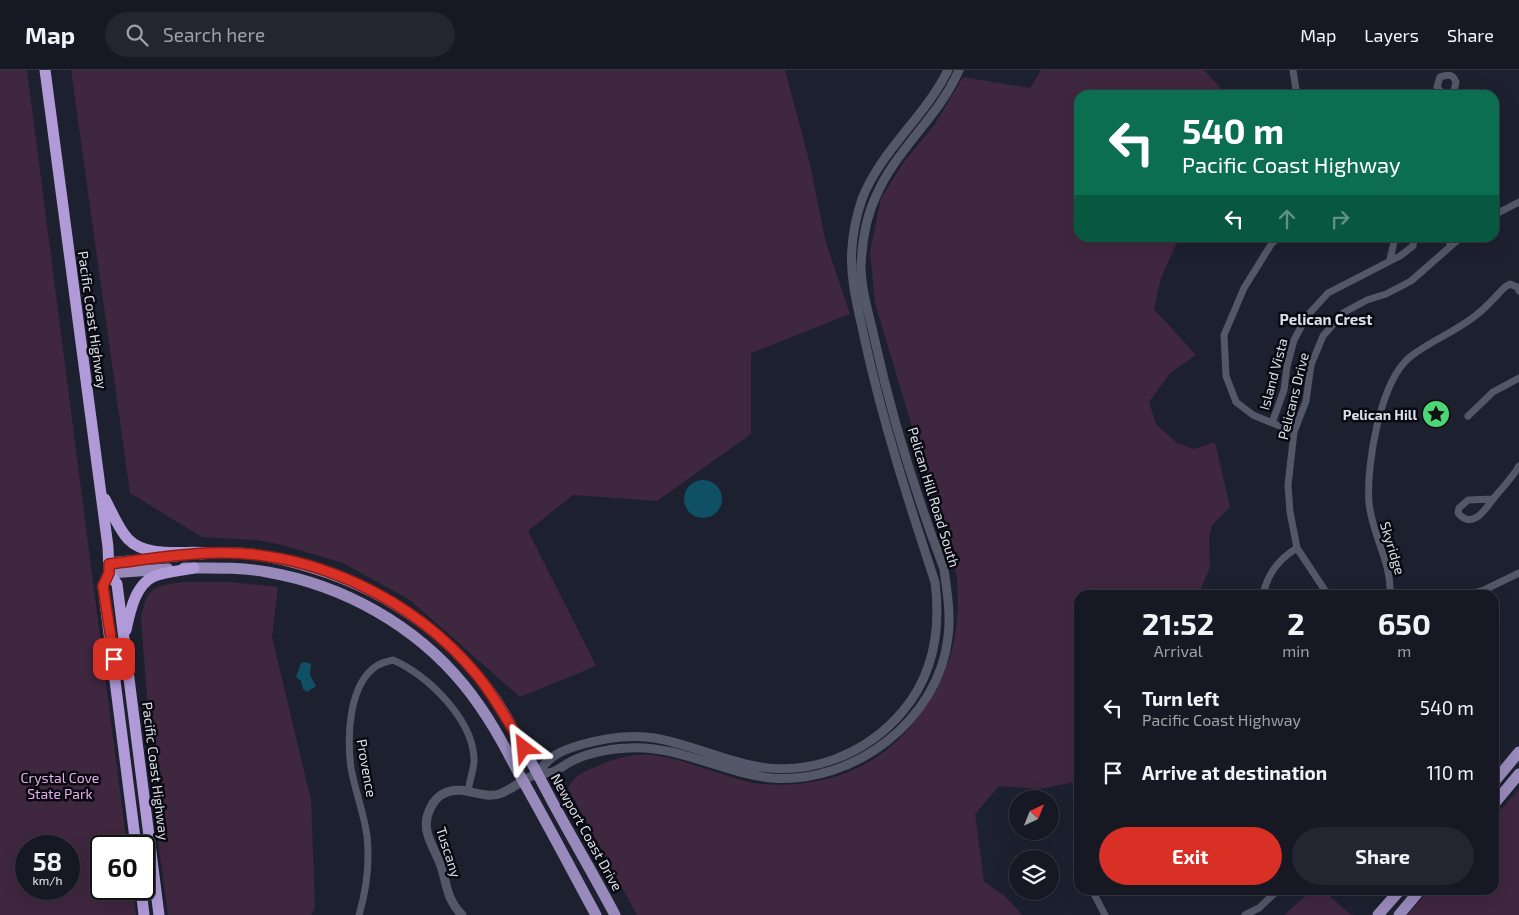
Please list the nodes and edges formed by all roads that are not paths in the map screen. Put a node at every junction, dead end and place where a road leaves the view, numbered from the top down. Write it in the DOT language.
graph roads {
  1 [pos="45,70"];
  2 [pos="948,70"];
  3 [pos="1293,70"];
  4 [pos="958,72"];
  5 [pos="1296,90"];
  6 [pos="1440,90"];
  7 [pos="1454,90"];
  8 [pos="1519,202"];
  9 [pos="1499,212"];
  10 [pos="1273,242"];
  11 [pos="1394,242"];
  12 [pos="1414,242"];
  13 [pos="1449,242"];
  14 [pos="1455,242"];
  15 [pos="1452,245"];
  16 [pos="1390,259"];
  17 [pos="857,268"];
  18 [pos="1519,291"];
  19 [pos="874,336"];
  20 [pos="865,338"];
  21 [pos="1519,378"];
  22 [pos="1468,416"];
  23 [pos="1272,423"];
  24 [pos="1294,432"];
  25 [pos="1519,466"];
  26 [pos="101,493"];
  27 [pos="1493,499"];
  28 [pos="1298,548"];
  29 [pos="210,552"];
  30 [pos="109,568"];
  31 [pos="194,568"];
  32 [pos="1519,574"];
  33 [pos="1265,590"];
  34 [pos="1325,590"];
  35 [pos="1390,590"];
  36 [pos="1484,590"];
  37 [pos="124,639"];
  38 [pos="1519,752"];
  39 [pos="752,765"];
  40 [pos="538,773"];
  41 [pos="1519,774"];
  42 [pos="749,775"];
  43 [pos="1499,776"];
  44 [pos="524,780"];
  45 [pos="468,792"];
  46 [pos="1499,798"];
  47 [pos="135,835"];
  48 [pos="1095,895"];
  49 [pos="1273,895"];
  50 [pos="1396,895"];
  51 [pos="1416,895"];
  52 [pos="142,900"];
  53 [pos="144,915"];
  54 [pos="159,915"];
  55 [pos="359,915"];
  56 [pos="462,915"];
  57 [pos="596,915"];
  58 [pos="616,915"];
  59 [pos="1105,915"];
  60 [pos="1245,915"];
  61 [pos="1378,915"];
  62 [pos="1399,915"];
  1 -- 26 [label="highway, Pacific Coast Highway"];
  2 -- 4 [label="street"];
  2 -- 17 [label="street, Pelican Hill Road South"];
  3 -- 5 [label="street"];
  4 -- 17 [label="street"];
  6 -- 7 [label="street"];
  8 -- 9 [label="street"];
  10 -- 23 [label="street"];
  11 -- 16 [label="street"];
  12 -- 16 [label="street, Island Vista"];
  13 -- 15 [label="street"];
  14 -- 15 [label="street, Pelicans Drive"];
  15 -- 24 [label="street, Pelicans Drive"];
  16 -- 23 [label="street, Island Vista"];
  17 -- 19 [label="street, Pelican Hill Road South"];
  17 -- 20 [label="street, Pelican Hill Road South"];
  18 -- 35 [label="street, Skyridge"];
  19 -- 20 [label="street"];
  19 -- 42 [label="street, Pelican Hill Road South"];
  20 -- 39 [label="street, Pelican Hill Road South"];
  21 -- 22 [label="street"];
  23 -- 24 [label="street"];
  24 -- 28 [label="street, Pelicans Drive"];
  25 -- 27 [label="street"];
  26 -- 29 [label="highway"];
  26 -- 30 [label="highway, Pacific Coast Highway"];
  27 -- 27 [label="street"];
  28 -- 33 [label="street"];
  28 -- 34 [label="street, Pelicans Drive"];
  29 -- 30 [label="main road, Newport Coast Drive"];
  29 -- 40 [label="main road, Newport Coast Drive"];
  30 -- 31 [label="main road"];
  30 -- 37 [label="highway, Pacific Coast Highway"];
  30 -- 47 [label="highway, Pacific Coast Highway"];
  31 -- 37 [label="highway"];
  31 -- 44 [label="main road"];
  32 -- 36 [label="street"];
  37 -- 54 [label="highway, Pacific Coast Highway"];
  38 -- 43 [label="main road"];
  39 -- 40 [label="street, Pelican Hill Road South"];
  39 -- 42 [label="street"];
  40 -- 42 [label="street, Pelican Hill Road South"];
  40 -- 44 [label="street, Pelican Hill Road South"];
  40 -- 58 [label="main road, Newport Coast Drive"];
  41 -- 46 [label="main road"];
  44 -- 45 [label="street, Tuscany"];
  44 -- 57 [label="main road"];
  45 -- 55 [label="street, Provence"];
  45 -- 56 [label="street, Tuscany"];
  48 -- 59 [label="street"];
  49 -- 60 [label="street"];
  50 -- 61 [label="main road"];
  51 -- 62 [label="main road"];
  52 -- 53 [label="highway"];
}
